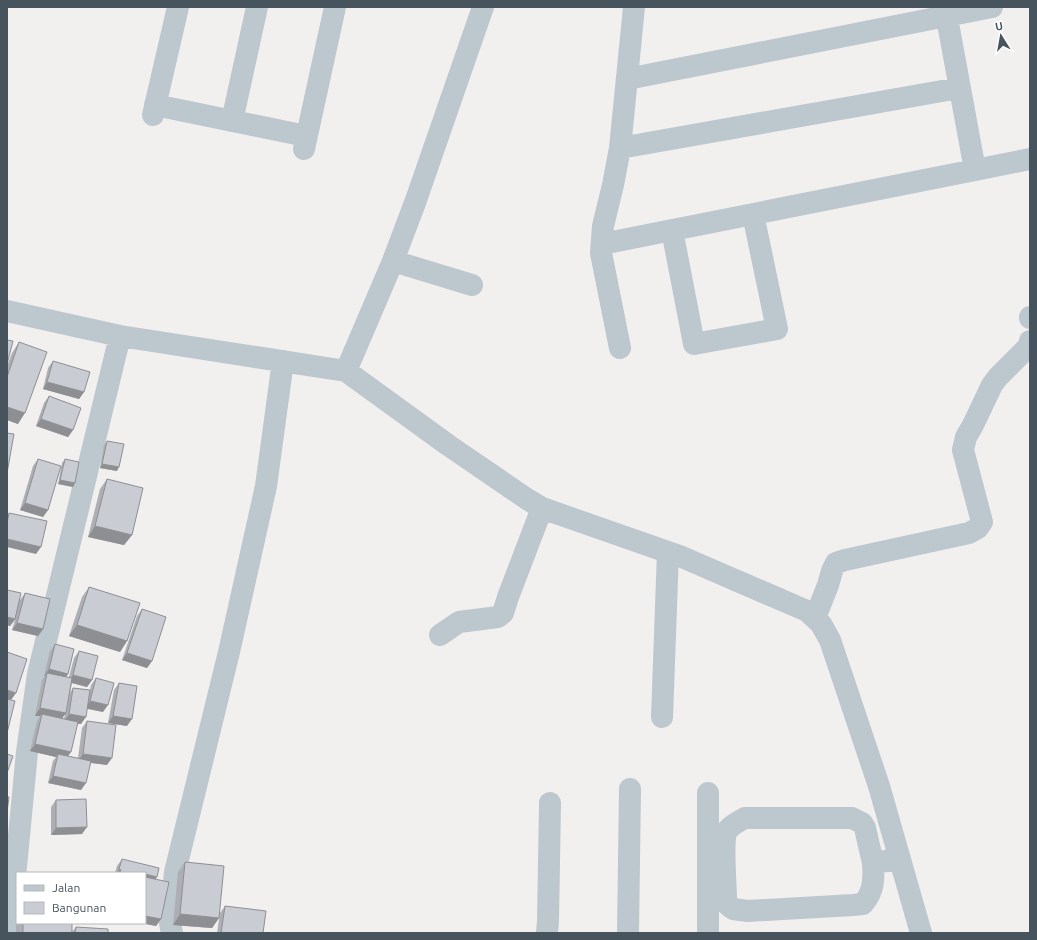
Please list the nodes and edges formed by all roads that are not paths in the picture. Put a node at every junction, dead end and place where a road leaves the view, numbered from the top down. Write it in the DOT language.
graph roads {
  1 [pos="178,7"];
  2 [pos="257,7"];
  3 [pos="335,7"];
  4 [pos="482,7"];
  5 [pos="634,7"];
  6 [pos="992,7"];
  7 [pos="946,12"];
  8 [pos="627,79"];
  9 [pos="960,88"];
  10 [pos="232,121"];
  11 [pos="620,148"];
  12 [pos="1030,159"];
  13 [pos="975,170"];
  14 [pos="752,214"];
  15 [pos="672,230"];
  16 [pos="602,244"];
  17 [pos="393,261"];
  18 [pos="472,285"];
  19 [pos="7,311"];
  20 [pos="120,336"];
  21 [pos="1030,341"];
  22 [pos="620,348"];
  23 [pos="283,361"];
  24 [pos="346,371"];
  25 [pos="542,508"];
  26 [pos="668,552"];
  27 [pos="815,618"];
  28 [pos="440,634"];
  29 [pos="662,717"];
  30 [pos="630,789"];
  31 [pos="708,793"];
  32 [pos="15,799"];
  33 [pos="550,803"];
  34 [pos="900,859"];
  35 [pos="873,863"];
  36 [pos="11,933"];
  37 [pos="172,933"];
  38 [pos="546,933"];
  39 [pos="628,933"];
  40 [pos="708,933"];
  41 [pos="921,933"];
  1 -- 10 [label="street"];
  2 -- 10 [label="street"];
  3 -- 10 [label="street"];
  4 -- 17 [label="street"];
  5 -- 8 [label="street"];
  6 -- 7 [label="street"];
  7 -- 8 [label="street"];
  7 -- 9 [label="street"];
  8 -- 11 [label="street"];
  9 -- 11 [label="street"];
  9 -- 13 [label="street"];
  11 -- 16 [label="street"];
  12 -- 13 [label="street"];
  13 -- 14 [label="street"];
  14 -- 15 [label="street"];
  14 -- 15 [label="street"];
  15 -- 16 [label="street"];
  16 -- 22 [label="street"];
  17 -- 18 [label="street"];
  17 -- 24 [label="street"];
  19 -- 20 [label="street"];
  20 -- 23 [label="street"];
  20 -- 32 [label="street"];
  21 -- 27 [label="street"];
  23 -- 24 [label="street"];
  23 -- 37 [label="street"];
  24 -- 25 [label="street"];
  25 -- 26 [label="street"];
  25 -- 28 [label="street"];
  26 -- 27 [label="street"];
  26 -- 29 [label="street"];
  27 -- 34 [label="street"];
  30 -- 39 [label="street"];
  31 -- 40 [label="street"];
  32 -- 36 [label="street"];
  33 -- 38 [label="street"];
  34 -- 35 [label="street"];
  34 -- 41 [label="street"];
  35 -- 35 [label="street"];
}
